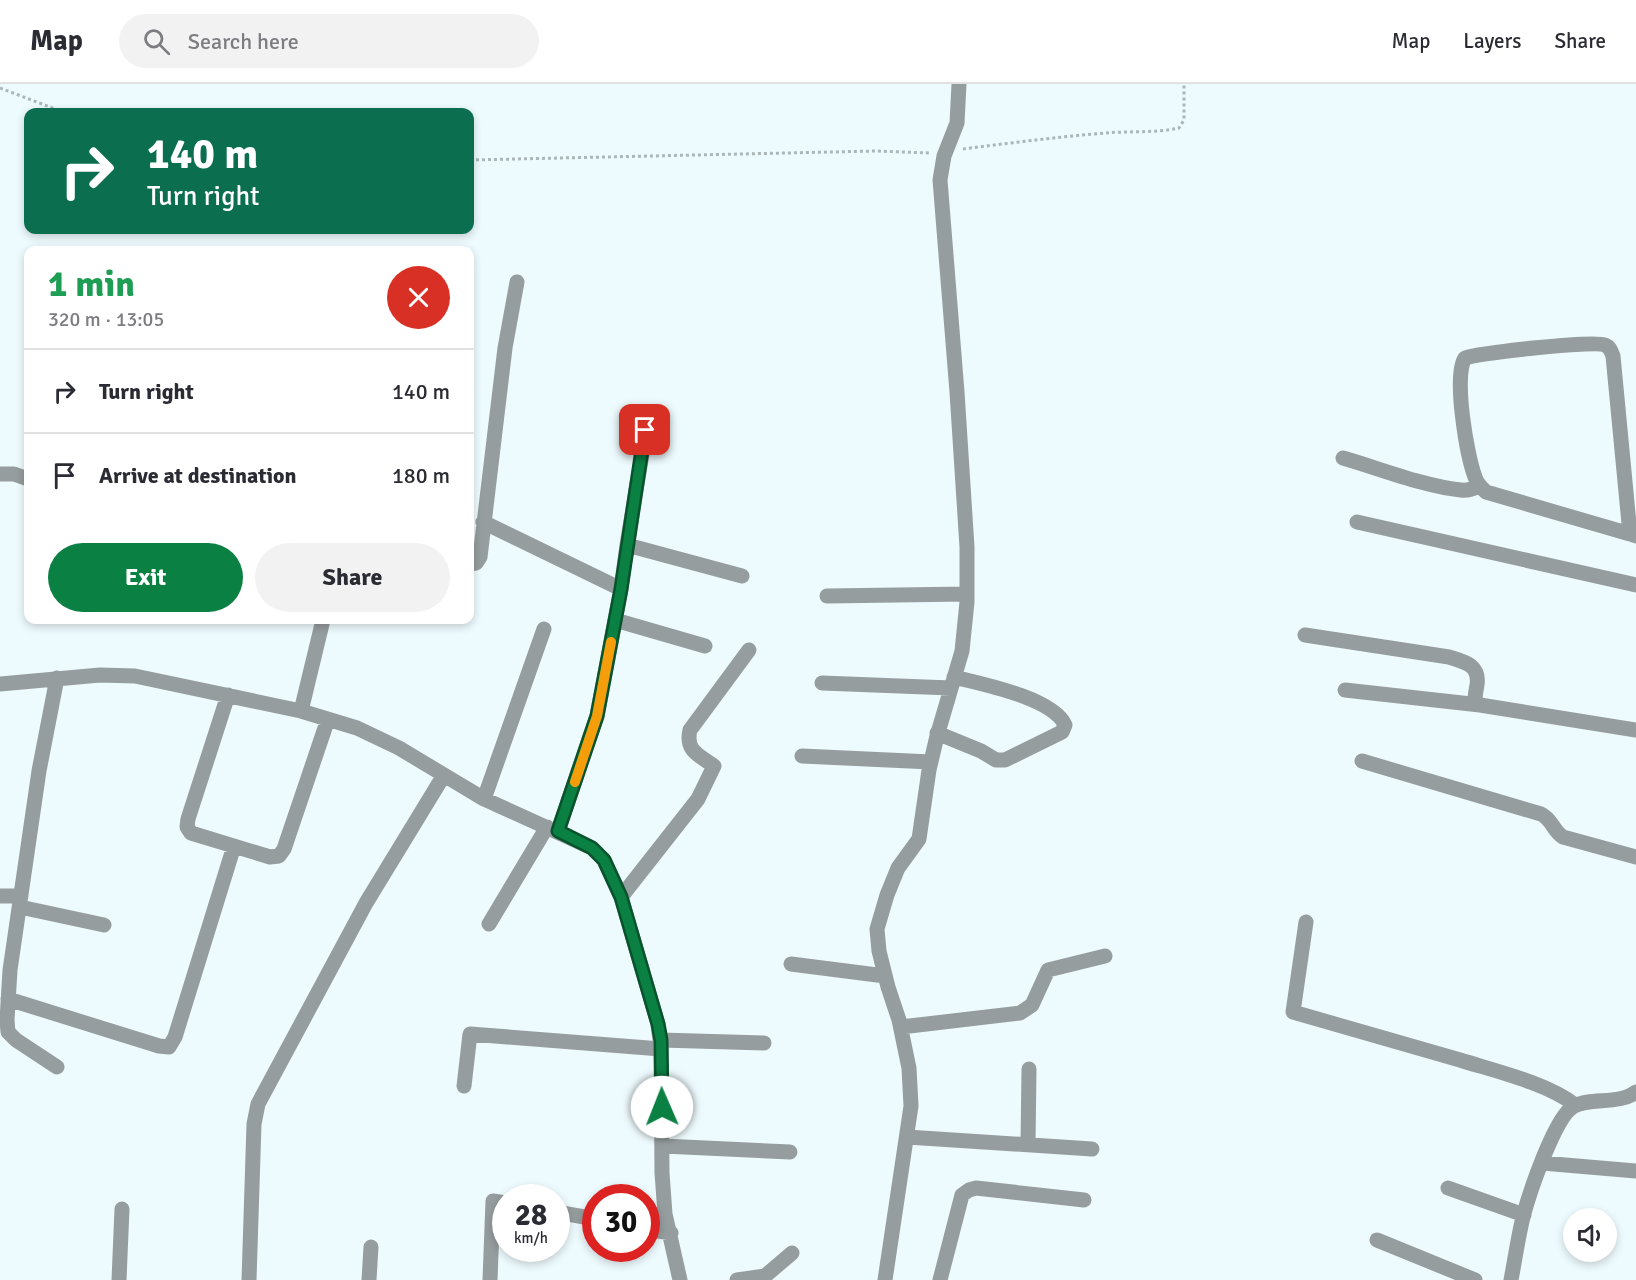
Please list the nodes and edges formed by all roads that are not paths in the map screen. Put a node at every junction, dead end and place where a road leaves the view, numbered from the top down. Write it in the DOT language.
graph roads {
  1 [pos="959,84"];
  2 [pos="517,282"];
  3 [pos="645,430"];
  4 [pos="1344,458"];
  5 [pos="0,474"];
  6 [pos="24,478"];
  7 [pos="1479,486"];
  8 [pos="483,522"];
  9 [pos="1357,522"];
  10 [pos="1633,535"];
  11 [pos="627,545"];
  12 [pos="474,563"];
  13 [pos="742,576"];
  14 [pos="1636,585"];
  15 [pos="621,589"];
  16 [pos="968,594"];
  17 [pos="827,596"];
  18 [pos="615,620"];
  19 [pos="322,624"];
  20 [pos="544,628"];
  21 [pos="1305,636"];
  22 [pos="705,646"];
  23 [pos="749,650"];
  24 [pos="57,678"];
  25 [pos="952,682"];
  26 [pos="822,683"];
  27 [pos="0,684"];
  28 [pos="1345,690"];
  29 [pos="228,695"];
  30 [pos="1480,705"];
  31 [pos="301,711"];
  32 [pos="328,719"];
  33 [pos="1636,730"];
  34 [pos="938,733"];
  35 [pos="802,756"];
  36 [pos="1362,761"];
  37 [pos="931,762"];
  38 [pos="444,775"];
  39 [pos="484,799"];
  40 [pos="553,829"];
  41 [pos="234,846"];
  42 [pos="1636,857"];
  43 [pos="0,896"];
  44 [pos="621,897"];
  45 [pos="21,902"];
  46 [pos="1306,922"];
  47 [pos="489,924"];
  48 [pos="104,925"];
  49 [pos="1105,956"];
  50 [pos="791,964"];
  51 [pos="885,976"];
  52 [pos="8,999"];
  53 [pos="901,1027"];
  54 [pos="764,1043"];
  55 [pos="661,1044"];
  56 [pos="57,1067"];
  57 [pos="1029,1069"];
  58 [pos="464,1086"];
  59 [pos="1636,1092"];
  60 [pos="1575,1105"];
  61 [pos="907,1137"];
  62 [pos="1028,1145"];
  63 [pos="663,1146"];
  64 [pos="1092,1149"];
  65 [pos="790,1152"];
  66 [pos="1542,1163"];
  67 [pos="1636,1171"];
  68 [pos="1448,1188"];
  69 [pos="1084,1200"];
  70 [pos="122,1209"];
  71 [pos="1524,1215"];
  72 [pos="492,1227"];
  73 [pos="660,1231"];
  74 [pos="671,1233"];
  75 [pos="1377,1240"];
  76 [pos="371,1247"];
  77 [pos="792,1253"];
  78 [pos="119,1280"];
  79 [pos="249,1280"];
  80 [pos="369,1280"];
  81 [pos="490,1280"];
  82 [pos="680,1280"];
  83 [pos="736,1280"];
  84 [pos="885,1280"];
  85 [pos="940,1280"];
  86 [pos="1475,1280"];
  87 [pos="1511,1280"];
  1 -- 16 [label="street"];
  2 -- 8 [label="street"];
  3 -- 11 [label="street"];
  4 -- 7 [label="street"];
  5 -- 6 [label="street"];
  7 -- 10 [label="street"];
  7 -- 10 [label="street"];
  8 -- 12 [label="street"];
  8 -- 15 [label="street"];
  9 -- 14 [label="street"];
  11 -- 13 [label="street"];
  11 -- 15 [label="street"];
  15 -- 18 [label="street"];
  16 -- 17 [label="street"];
  16 -- 25 [label="street"];
  18 -- 22 [label="street"];
  18 -- 40 [label="street"];
  19 -- 31 [label="street"];
  20 -- 39 [label="street"];
  21 -- 30 [label="street"];
  23 -- 44 [label="street"];
  24 -- 27 [label="street"];
  24 -- 29 [label="street"];
  24 -- 45 [label="street"];
  25 -- 26 [label="street"];
  25 -- 34 [label="street"];
  25 -- 34 [label="street"];
  28 -- 30 [label="street"];
  29 -- 31 [label="street"];
  29 -- 41 [label="street"];
  30 -- 33 [label="street"];
  31 -- 32 [label="street"];
  32 -- 38 [label="street"];
  32 -- 41 [label="street"];
  34 -- 37 [label="street"];
  35 -- 37 [label="street"];
  36 -- 42 [label="street"];
  37 -- 51 [label="street"];
  38 -- 39 [label="street"];
  38 -- 79 [label="street"];
  39 -- 40 [label="street"];
  40 -- 44 [label="street"];
  40 -- 47 [label="street"];
  41 -- 52 [label="street"];
  43 -- 45 [label="street"];
  44 -- 55 [label="street"];
  45 -- 48 [label="street"];
  45 -- 52 [label="street"];
  46 -- 60 [label="street"];
  49 -- 53 [label="street"];
  50 -- 51 [label="street"];
  51 -- 53 [label="street"];
  52 -- 56 [label="street"];
  53 -- 61 [label="street"];
  54 -- 55 [label="street"];
  55 -- 58 [label="street"];
  55 -- 63 [label="street"];
  57 -- 62 [label="street"];
  59 -- 60 [label="street"];
  60 -- 66 [label="street"];
  61 -- 62 [label="street"];
  61 -- 84 [label="street"];
  62 -- 64 [label="street"];
  63 -- 65 [label="street"];
  63 -- 74 [label="street"];
  66 -- 67 [label="street"];
  66 -- 71 [label="street"];
  68 -- 71 [label="street"];
  69 -- 85 [label="street"];
  70 -- 78 [label="street"];
  71 -- 87 [label="street"];
  72 -- 81 [label="street"];
  73 -- 74 [label="street"];
  74 -- 82 [label="street"];
  75 -- 86 [label="street"];
  76 -- 80 [label="street"];
  77 -- 83 [label="street"];
}
